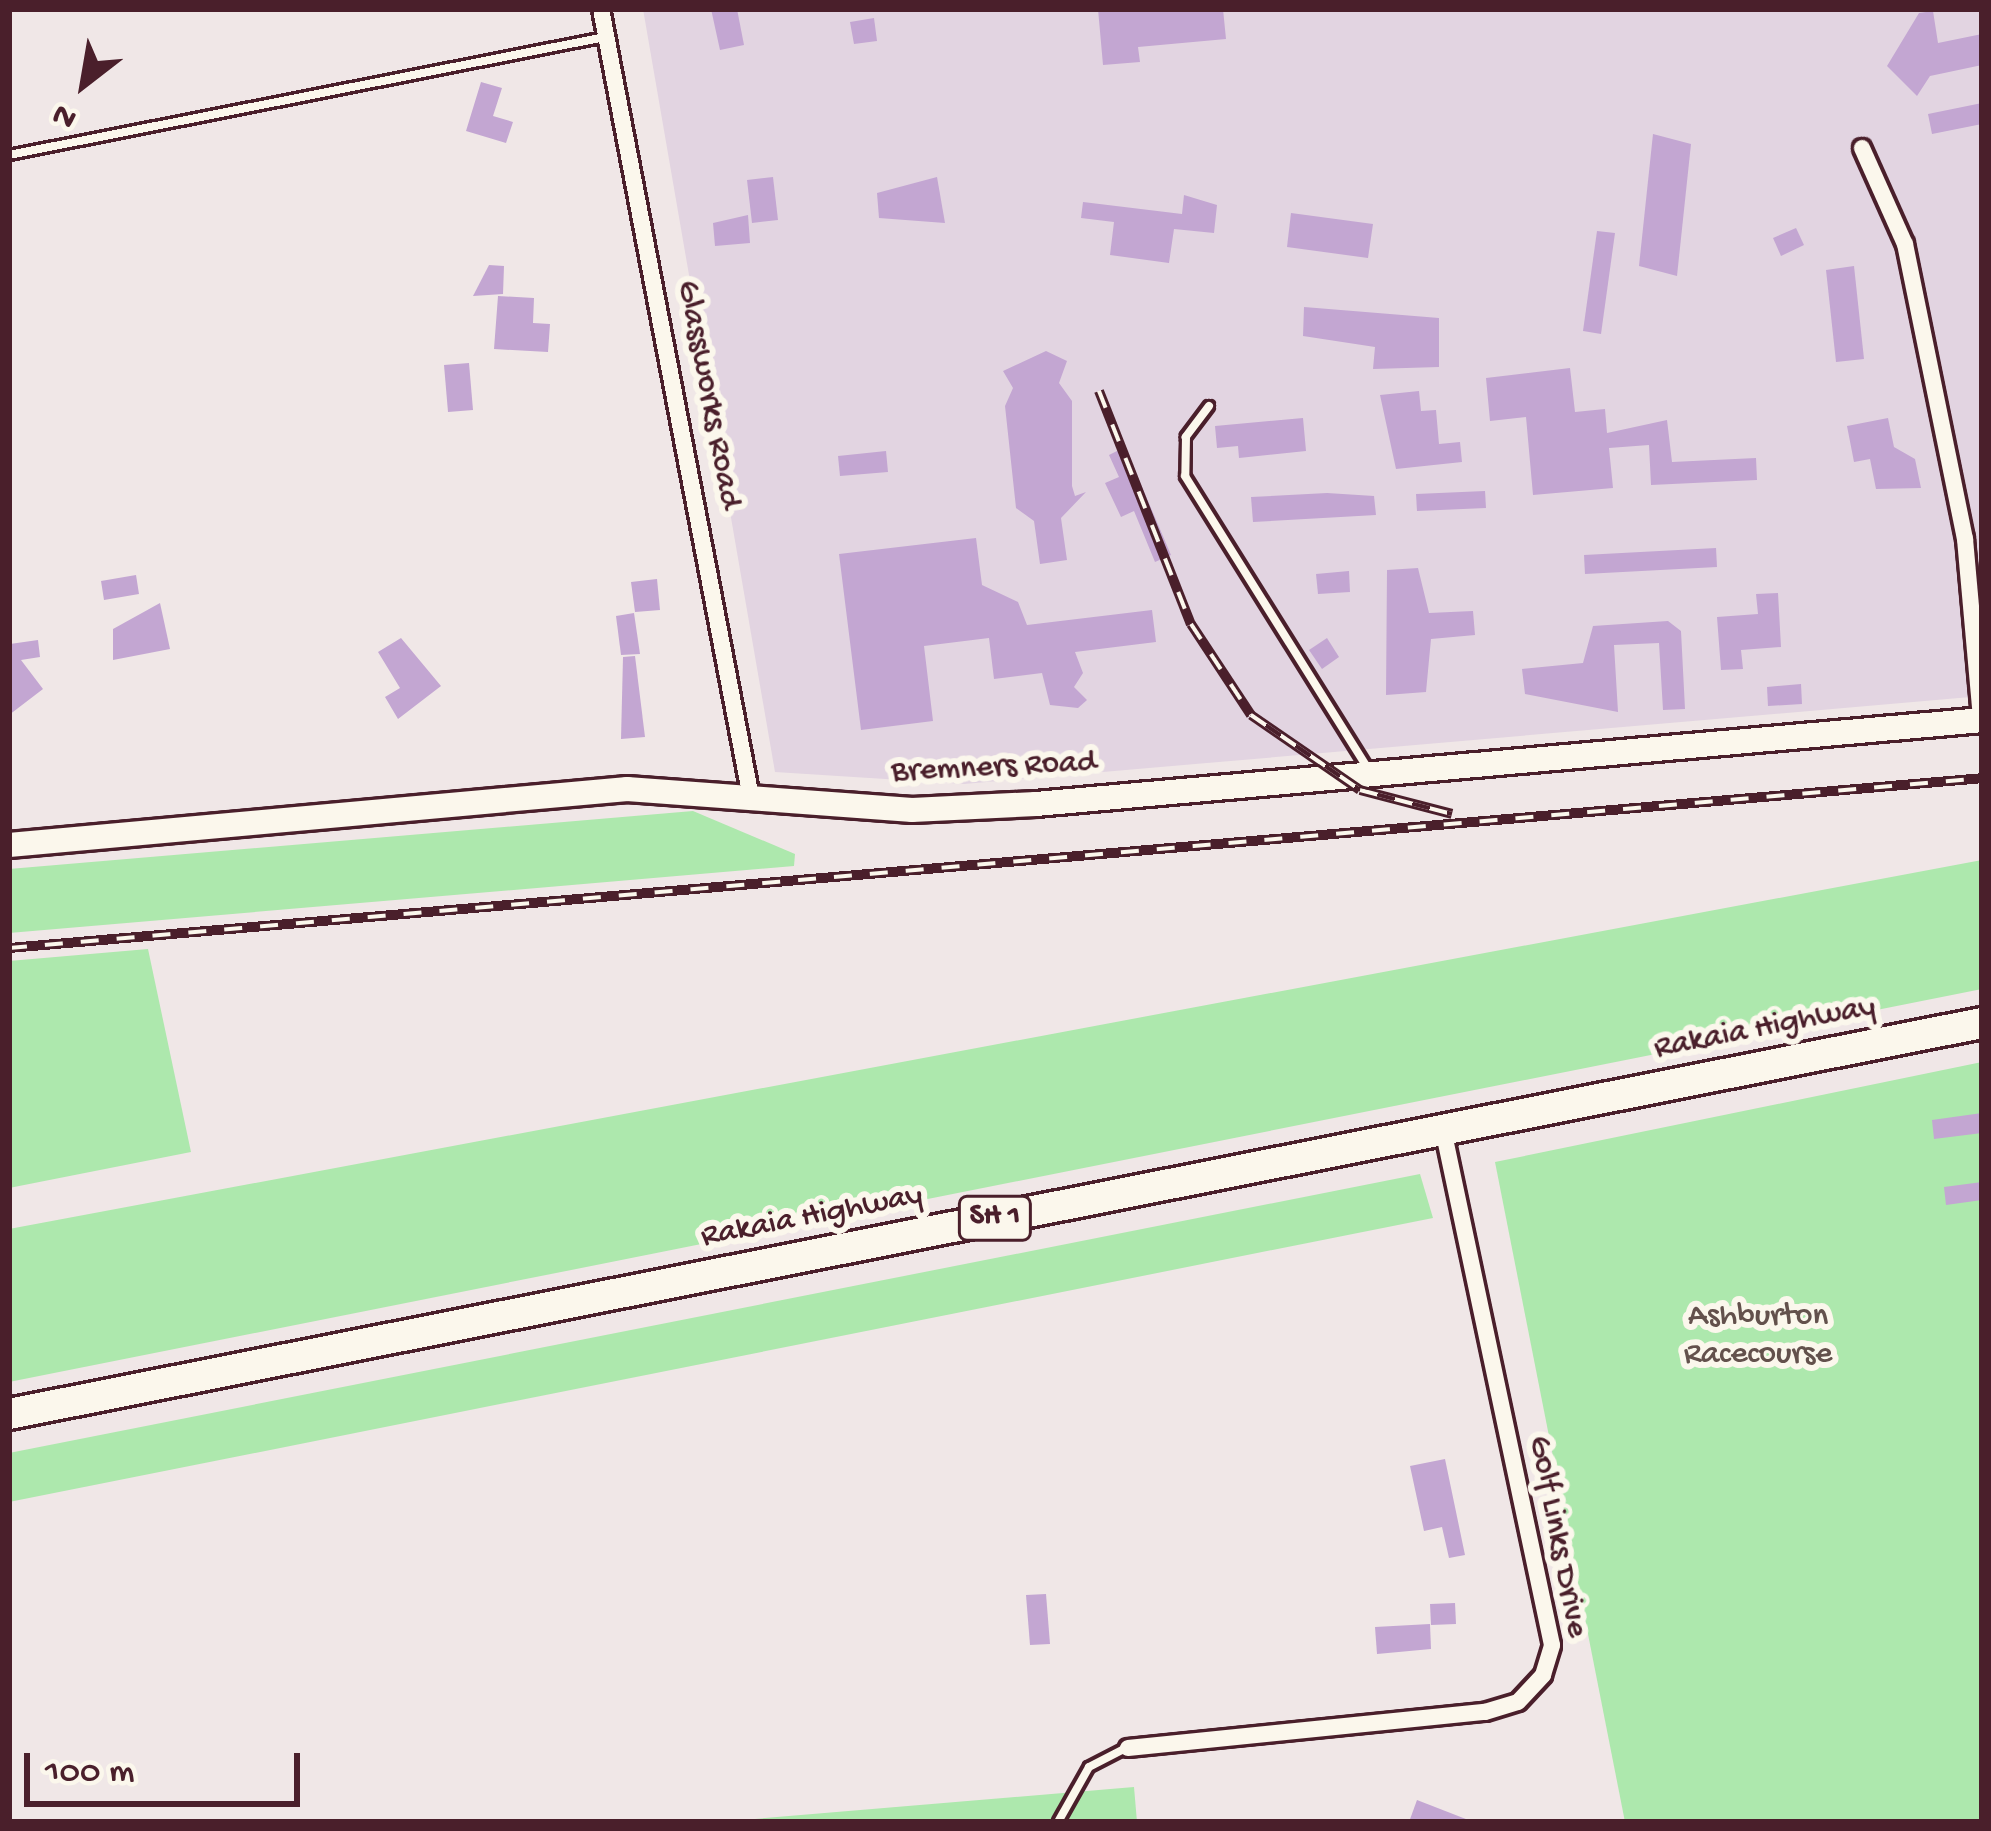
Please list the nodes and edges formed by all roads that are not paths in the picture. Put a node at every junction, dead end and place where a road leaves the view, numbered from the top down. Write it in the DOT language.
graph roads {
  1 [pos="601,9"];
  2 [pos="607,37"];
  3 [pos="1862,148"];
  4 [pos="9,154"];
  5 [pos="1209,406"];
  6 [pos="1982,720"];
  7 [pos="1370,773"];
  8 [pos="750,792"];
  9 [pos="9,844"];
  10 [pos="1982,1023"];
  11 [pos="1443,1129"];
  12 [pos="9,1414"];
  13 [pos="1128,1748"];
  14 [pos="1058,1822"];
  1 -- 2 [label="street, Glassworks Road"];
  2 -- 4 [label="lane"];
  2 -- 8 [label="street, Glassworks Road"];
  3 -- 6 [label="street"];
  5 -- 7 [label="lane"];
  6 -- 7 [label="street, Bremners Road"];
  7 -- 8 [label="street, Bremners Road"];
  8 -- 9 [label="street, Bremners Road"];
  10 -- 11 [label="highway, Rakaia Highway / SH 1"];
  11 -- 12 [label="highway, Rakaia Highway / SH 1"];
  11 -- 13 [label="street, Golf Links Drive"];
  13 -- 14 [label="lane"];
}
